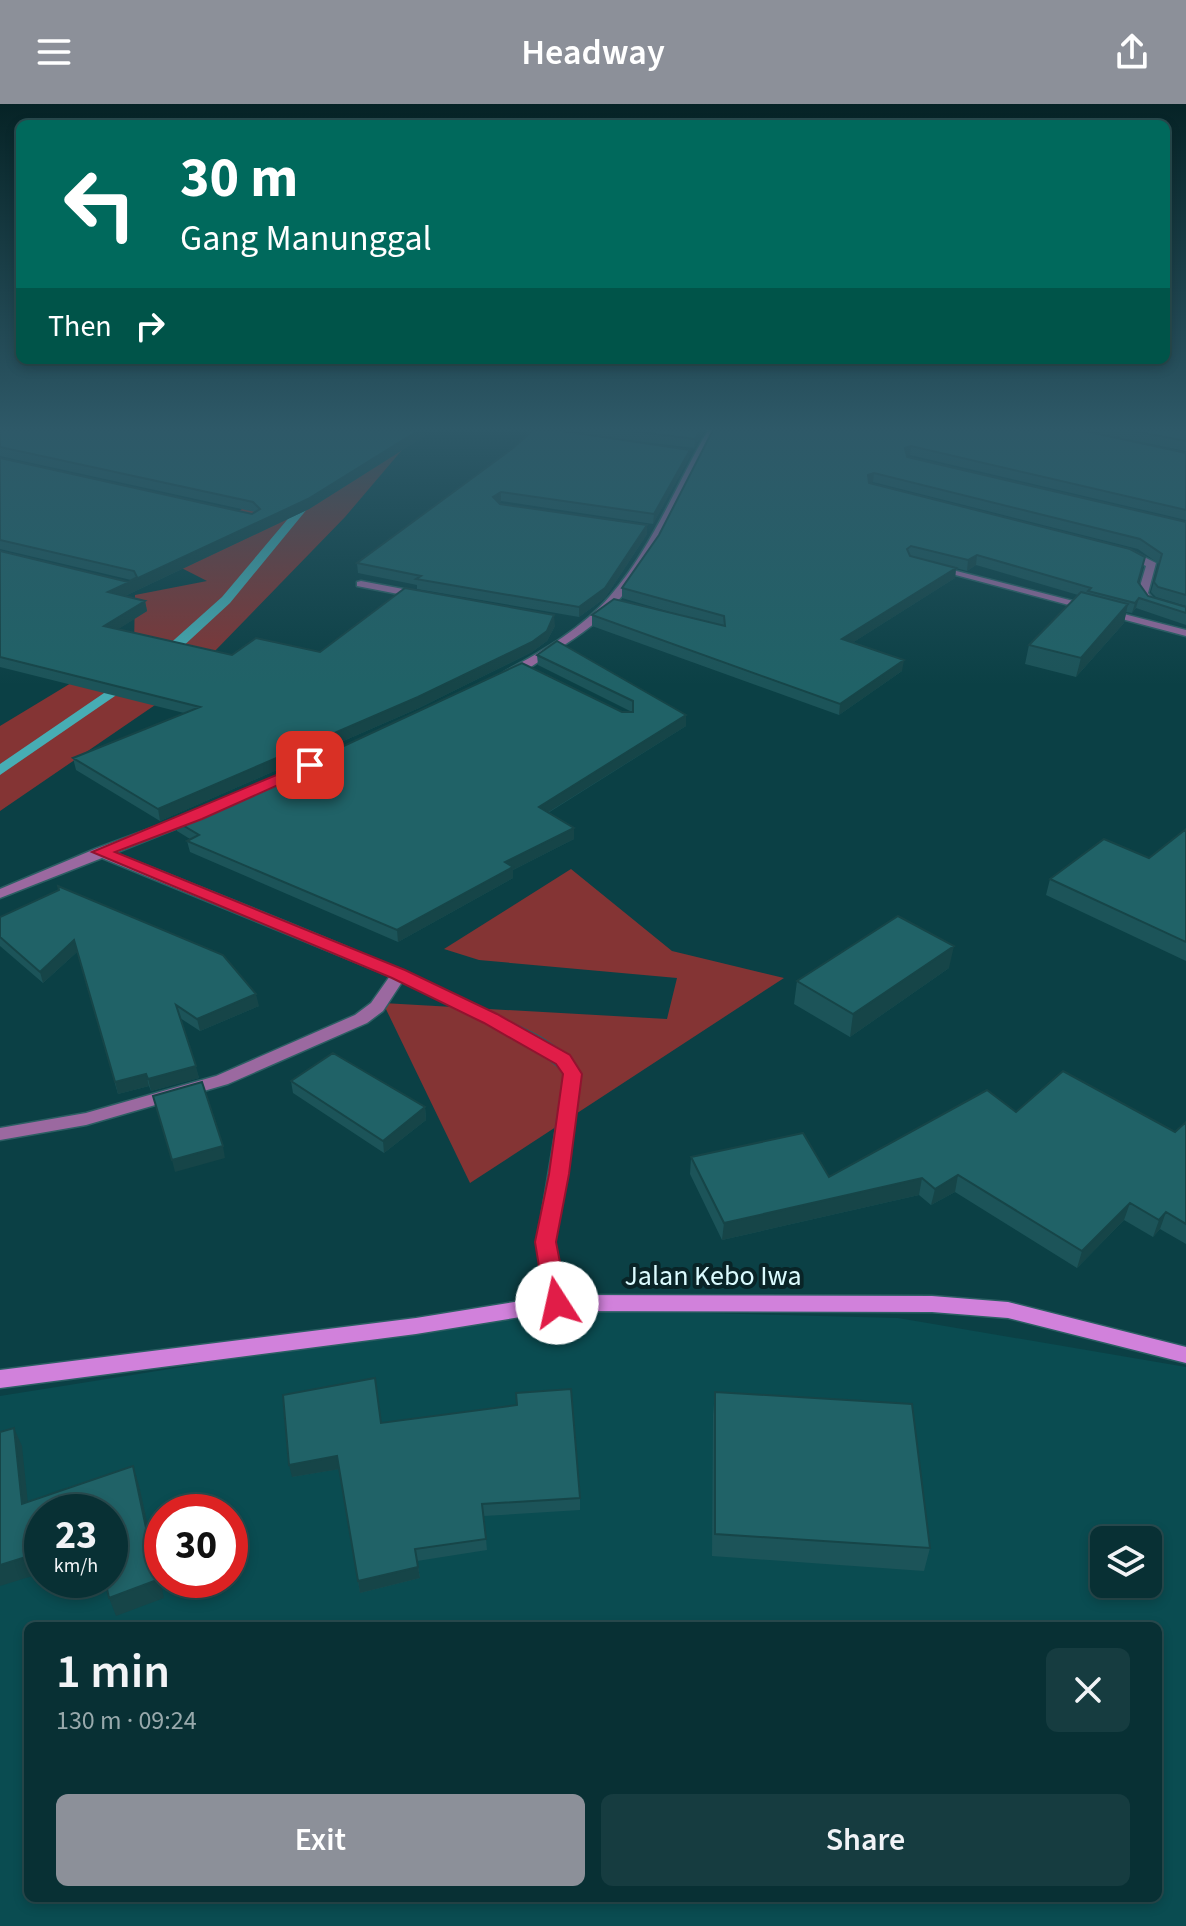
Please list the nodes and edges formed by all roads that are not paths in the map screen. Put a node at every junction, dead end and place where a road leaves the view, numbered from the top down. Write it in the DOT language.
graph roads {
  1 [pos="663,515"];
  2 [pos="641,528"];
  3 [pos="656,530"];
  4 [pos="1112,548"];
  5 [pos="928,565"];
  6 [pos="361,584"];
  7 [pos="430,597"];
  8 [pos="611,602"];
  9 [pos="626,606"];
  10 [pos="1186,612"];
  11 [pos="561,623"];
  12 [pos="582,624"];
  13 [pos="1185,632"];
  14 [pos="495,680"];
  15 [pos="211,809"];
  16 [pos="100,852"];
  17 [pos="0,894"];
  18 [pos="399,974"];
  19 [pos="0,1134"];
  20 [pos="557,1303"];
  21 [pos="1186,1355"];
  22 [pos="0,1379"];
  1 -- 3 [label="street"];
  2 -- 3 [label="street"];
  3 -- 8 [label="street"];
  4 -- 10 [label="street"];
  5 -- 13 [label="street"];
  6 -- 7 [label="street"];
  8 -- 9 [label="street"];
  8 -- 12 [label="street"];
  11 -- 12 [label="street"];
  12 -- 14 [label="street"];
  15 -- 16 [label="street"];
  16 -- 17 [label="street"];
  16 -- 18 [label="street"];
  18 -- 19 [label="street"];
  18 -- 20 [label="street"];
  20 -- 21 [label="street, Jalan Kebo Iwa"];
  20 -- 22 [label="street, Jalan Kebo Iwa"];
}
